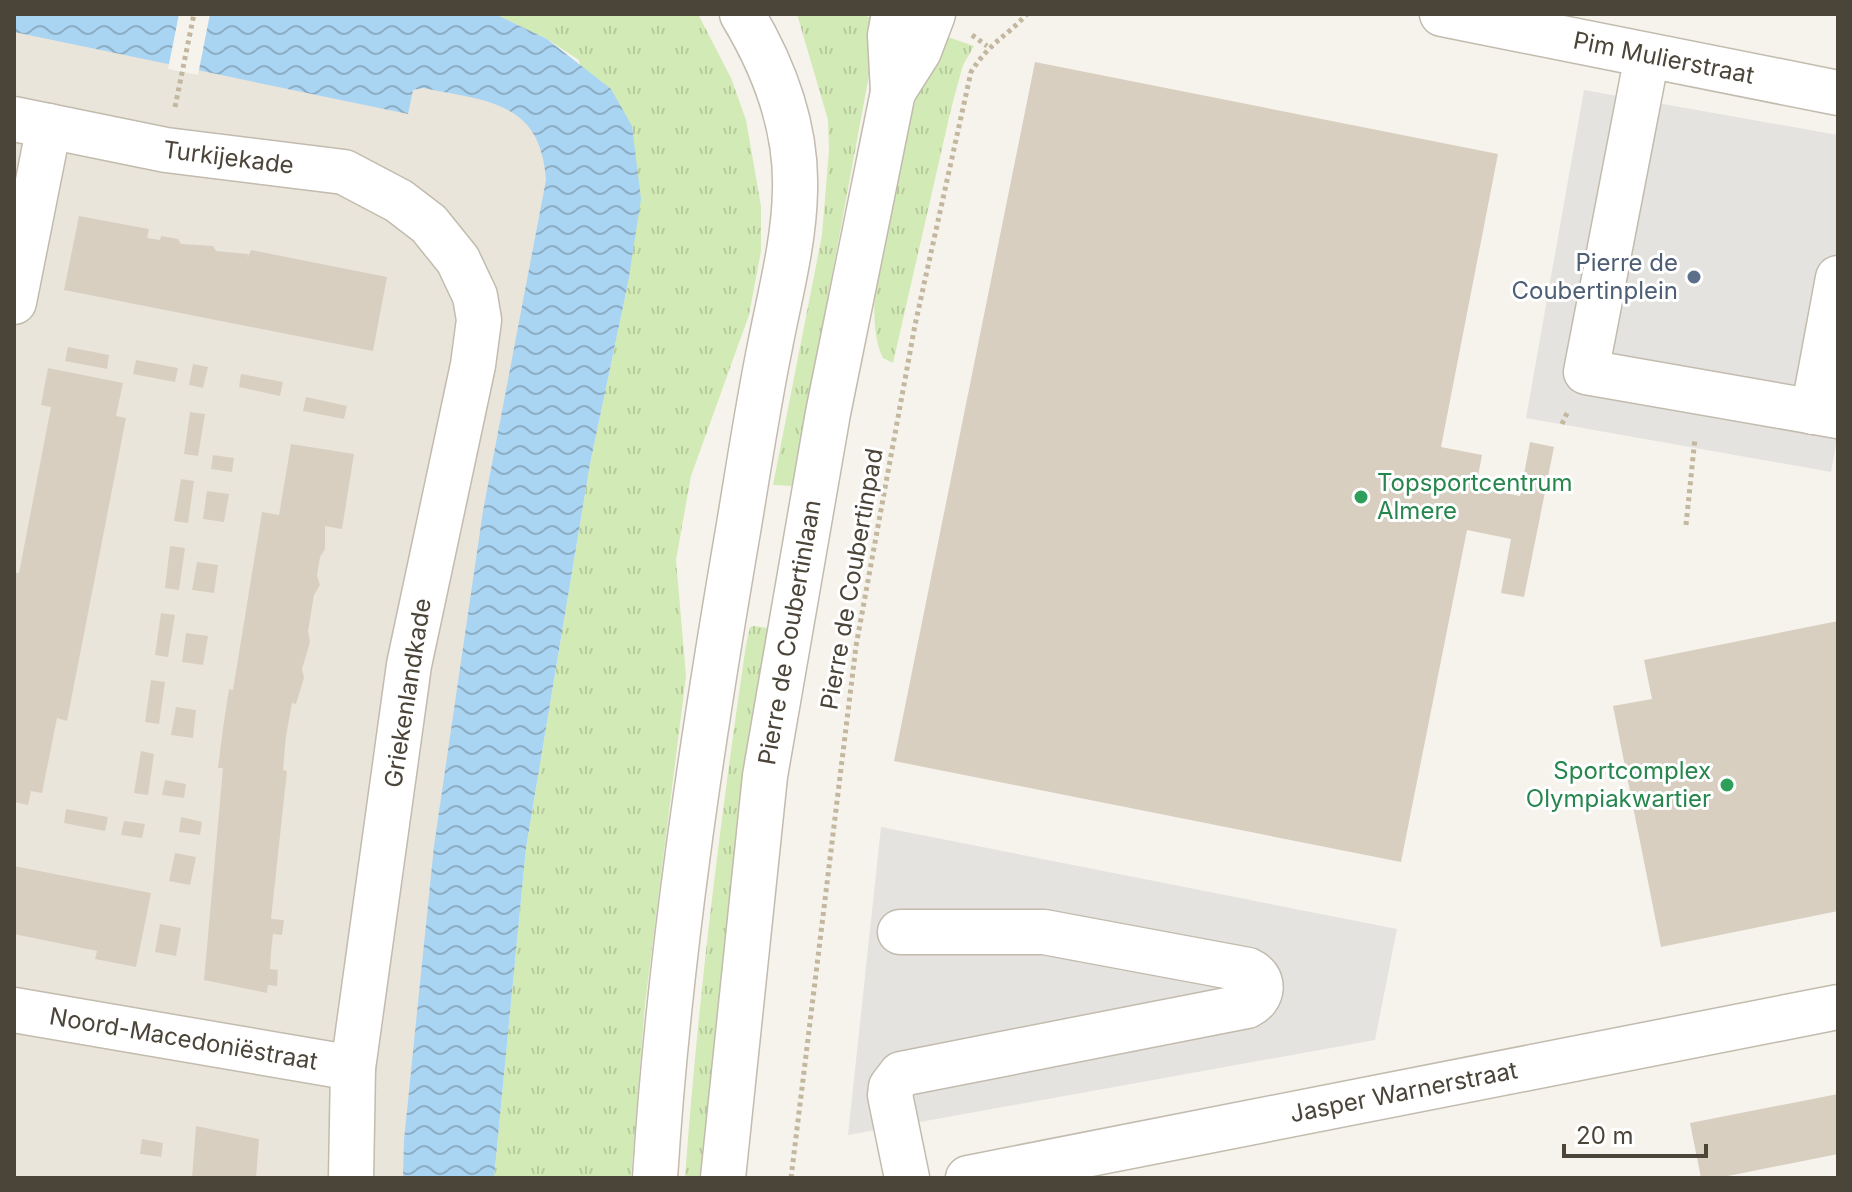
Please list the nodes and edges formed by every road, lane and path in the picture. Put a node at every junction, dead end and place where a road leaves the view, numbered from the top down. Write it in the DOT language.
graph roads {
  1 [pos="194,14"];
  2 [pos="742,14"];
  3 [pos="894,14"];
  4 [pos="933,14"];
  5 [pos="1027,14"];
  6 [pos="1442,14"];
  7 [pos="1647,56"];
  8 [pos="180,79"];
  9 [pos="893,92"];
  10 [pos="1838,93"];
  11 [pos="32,122"];
  12 [pos="429,224"];
  13 [pos="20,243"];
  14 [pos="1838,278"];
  15 [pos="14,302"];
  16 [pos="1700,392"];
  17 [pos="1825,414"];
  18 [pos="1686,525"];
  19 [pos="805,543"];
  20 [pos="732,569"];
  21 [pos="900,932"];
  22 [pos="1838,1007"];
  23 [pos="14,1010"];
  24 [pos="353,1068"];
  25 [pos="992,1176"];
  26 [pos="351,1178"];
  27 [pos="655,1178"];
  28 [pos="723,1178"];
  29 [pos="791,1178"];
  30 [pos="907,1178"];
  1 -- 8 [label="path"];
  2 -- 20 [label="street"];
  3 -- 9 [label="street, Pierre de Coubertinlaan"];
  4 -- 9 [label="street, Pierre de Coubertinlaan"];
  5 -- 29 [label="path, Pierre de Coubertinpad"];
  6 -- 7 [label="street, Pim Mulierstraat"];
  7 -- 10 [label="street, Pim Mulierstraat"];
  7 -- 16 [label="street"];
  9 -- 19 [label="street, Pierre de Coubertinlaan"];
  11 -- 12 [label="street, Turkijekade"];
  11 -- 13 [label="street"];
  12 -- 24 [label="street, Griekenlandkade"];
  13 -- 15 [label="street"];
  14 -- 17 [label="street"];
  16 -- 17 [label="street"];
  16 -- 18 [label="path"];
  19 -- 20 [label="street"];
  19 -- 28 [label="street, Pierre de Coubertinlaan"];
  20 -- 27 [label="street"];
  21 -- 30 [label="street"];
  22 -- 25 [label="street, Jasper Warnerstraat"];
  23 -- 24 [label="street, Noord-Macedoniëstraat"];
  24 -- 26 [label="street, Griekenlandkade"];
}
